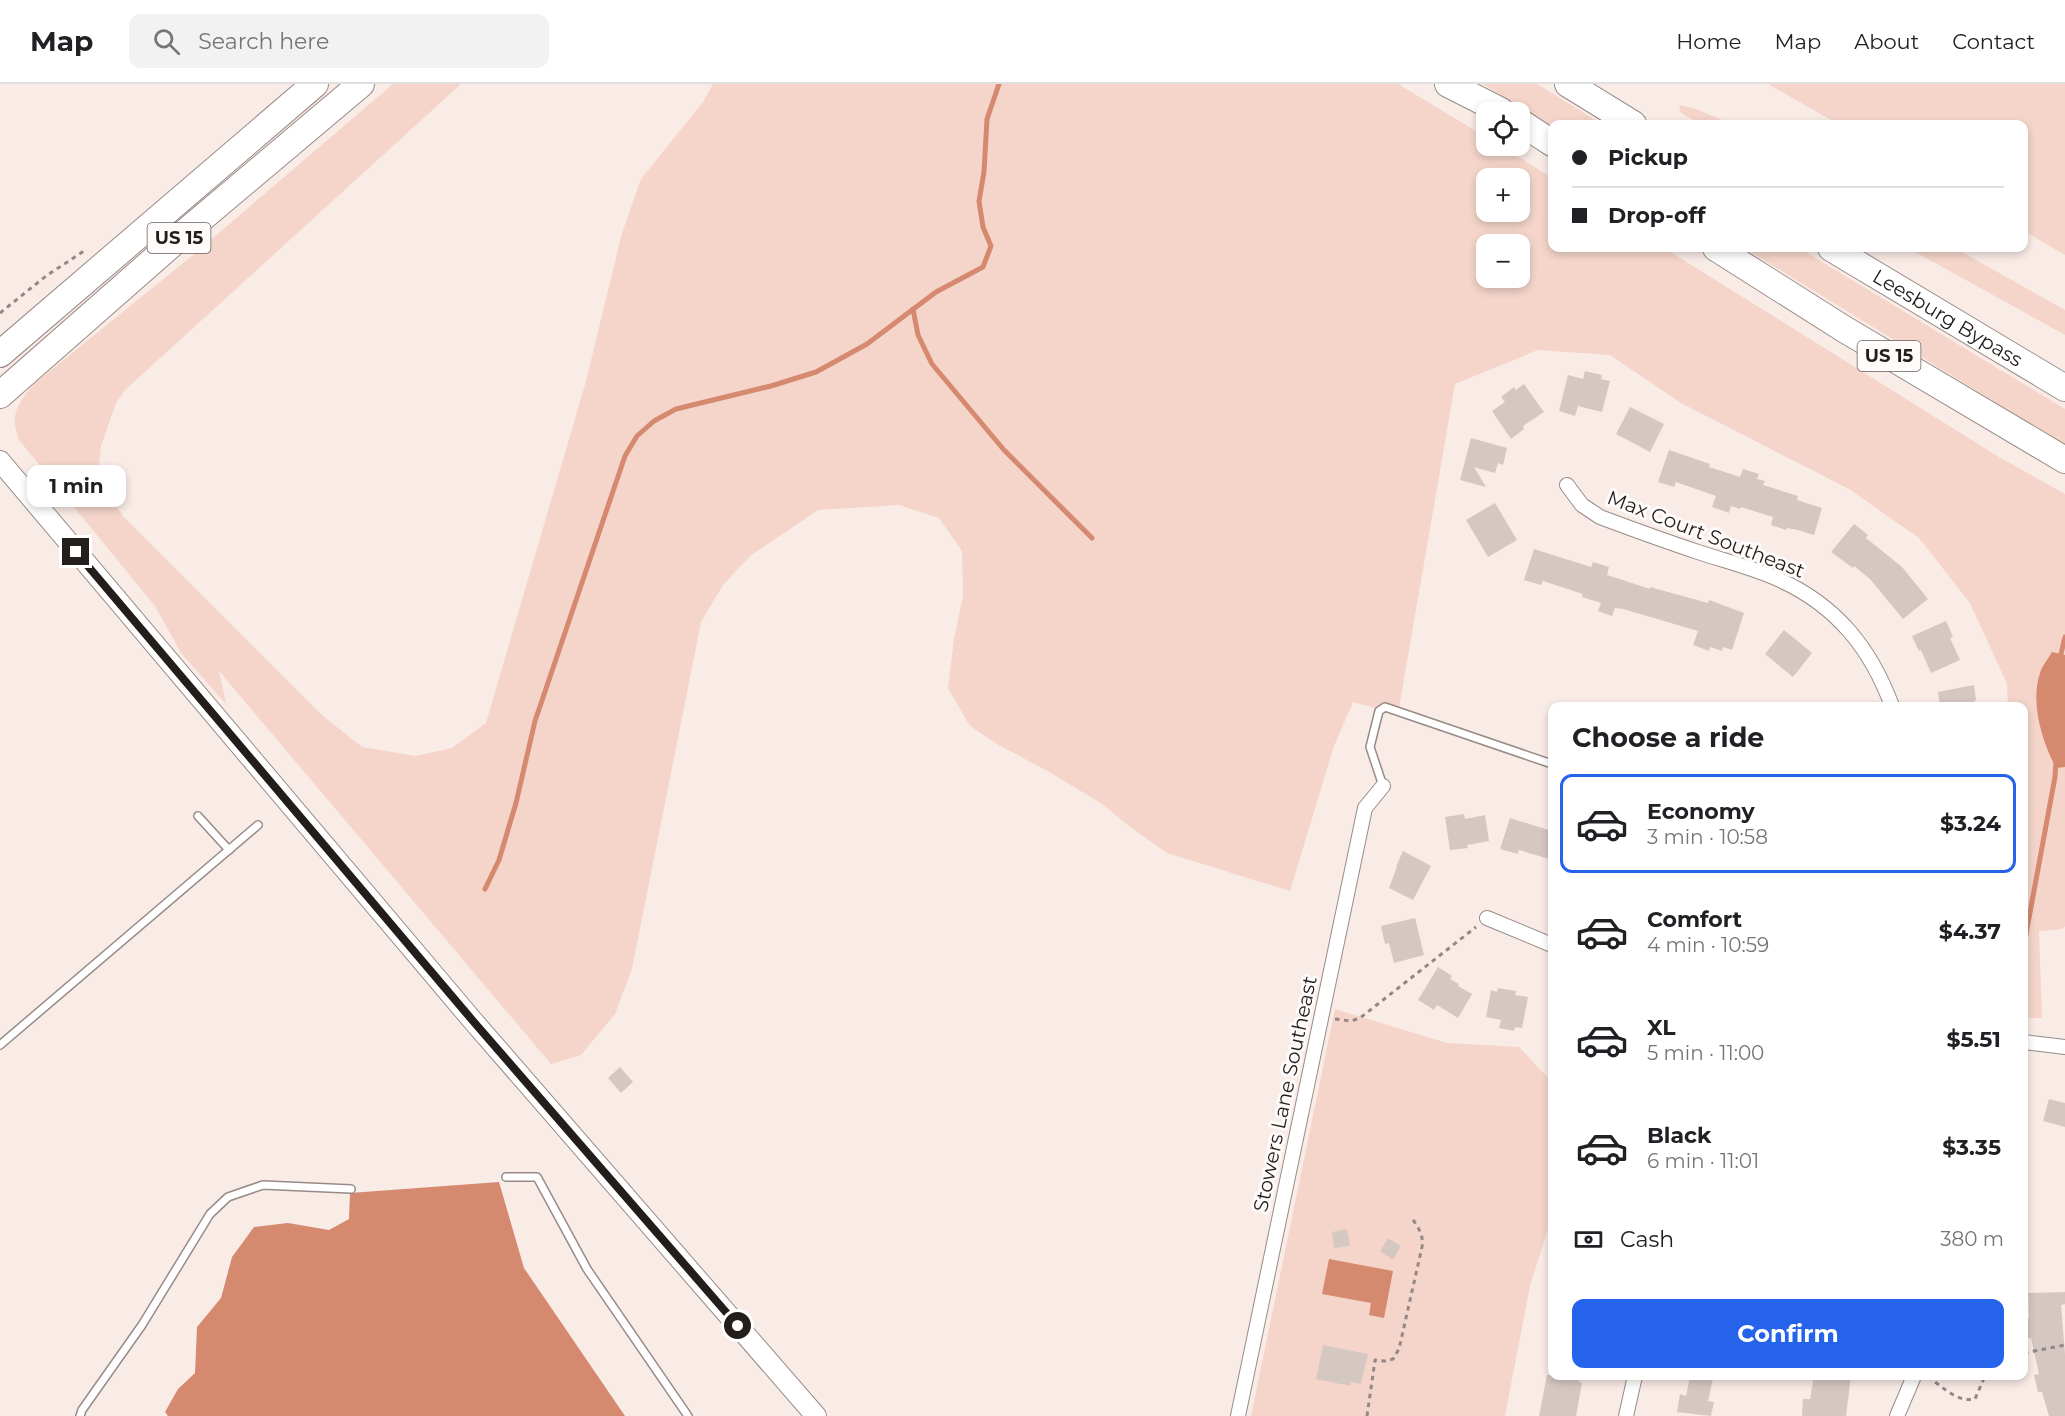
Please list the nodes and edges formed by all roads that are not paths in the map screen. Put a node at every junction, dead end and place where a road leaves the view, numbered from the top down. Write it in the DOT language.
graph roads {
  1 [pos="315,84"];
  2 [pos="361,84"];
  3 [pos="1448,84"];
  4 [pos="1459,84"];
  5 [pos="1568,84"];
  6 [pos="1483,102"];
  7 [pos="1487,102"];
  8 [pos="1626,120"];
  9 [pos="1530,129"];
  10 [pos="1548,140"];
  11 [pos="1722,252"];
  12 [pos="1838,252"];
  13 [pos="0,354"];
  14 [pos="2065,388"];
  15 [pos="0,395"];
  16 [pos="2065,460"];
  17 [pos="0,461"];
  18 [pos="1567,485"];
  19 [pos="1890,702"];
  20 [pos="1548,763"];
  21 [pos="1383,786"];
  22 [pos="198,816"];
  23 [pos="258,825"];
  24 [pos="229,850"];
  25 [pos="1487,918"];
  26 [pos="1548,943"];
  27 [pos="2028,1042"];
  28 [pos="0,1045"];
  29 [pos="2065,1047"];
  30 [pos="506,1177"];
  31 [pos="351,1189"];
  32 [pos="1634,1380"];
  33 [pos="1912,1380"];
  34 [pos="80,1416"];
  35 [pos="688,1416"];
  36 [pos="816,1416"];
  37 [pos="1238,1416"];
  38 [pos="1626,1416"];
  39 [pos="1897,1416"];
  1 -- 13 [label="highway, US 15"];
  2 -- 15 [label="highway, US 15"];
  3 -- 6 [label="highway"];
  4 -- 7 [label="highway"];
  5 -- 8 [label="highway"];
  9 -- 10 [label="highway"];
  11 -- 16 [label="highway, US 15"];
  12 -- 14 [label="highway, Leesburg Bypass"];
  17 -- 36 [label="main road"];
  18 -- 19 [label="street, Max Court Southeast"];
  20 -- 21 [label="lane"];
  21 -- 37 [label="street, Stowers Lane Southeast"];
  22 -- 24 [label="lane"];
  23 -- 24 [label="lane"];
  24 -- 28 [label="lane"];
  25 -- 26 [label="street"];
  27 -- 29 [label="street"];
  30 -- 35 [label="lane"];
  31 -- 34 [label="lane"];
  32 -- 38 [label="street"];
  33 -- 39 [label="street"];
}
